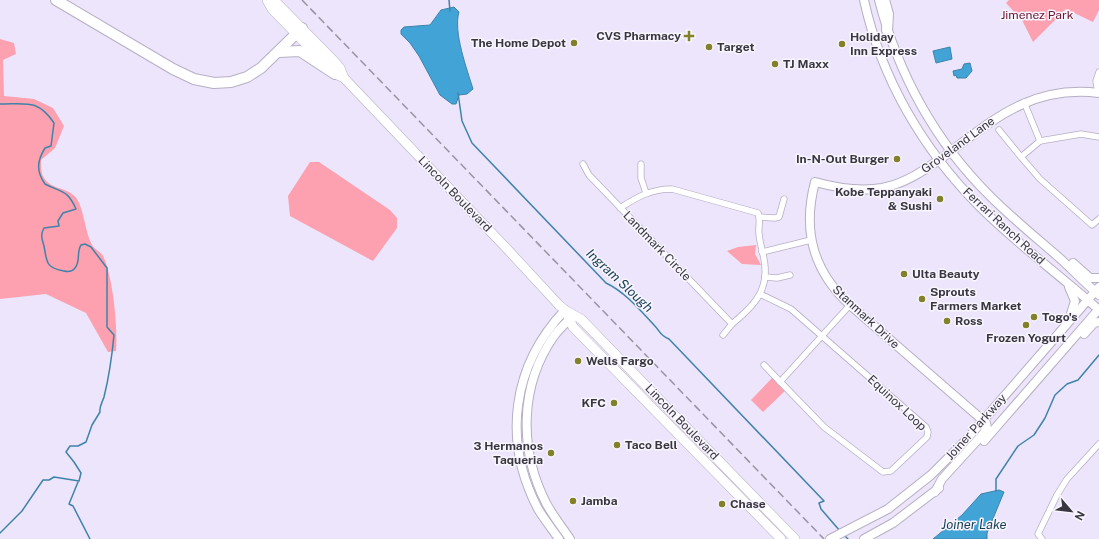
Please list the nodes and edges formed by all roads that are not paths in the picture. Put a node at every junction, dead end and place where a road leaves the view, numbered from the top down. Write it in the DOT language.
graph roads {
  1 [pos="56,0"];
  2 [pos="266,0"];
  3 [pos="274,0"];
  4 [pos="864,0"];
  5 [pos="879,0"];
  6 [pos="884,0"];
  7 [pos="887,30"];
  8 [pos="299,31"];
  9 [pos="279,52"];
  10 [pos="1099,72"];
  11 [pos="339,76"];
  12 [pos="1099,93"];
  13 [pos="1024,102"];
  14 [pos="999,130"];
  15 [pos="1099,137"];
  16 [pos="1040,141"];
  17 [pos="951,151"];
  18 [pos="1021,157"];
  19 [pos="939,160"];
  20 [pos="583,164"];
  21 [pos="641,164"];
  22 [pos="815,182"];
  23 [pos="646,193"];
  24 [pos="784,199"];
  25 [pos="620,208"];
  26 [pos="760,217"];
  27 [pos="1099,219"];
  28 [pos="811,240"];
  29 [pos="762,252"];
  30 [pos="1056,255"];
  31 [pos="790,275"];
  32 [pos="765,277"];
  33 [pos="1099,278"];
  34 [pos="1066,283"];
  35 [pos="1098,291"];
  36 [pos="760,294"];
  37 [pos="1088,300"];
  38 [pos="850,305"];
  39 [pos="565,310"];
  40 [pos="1099,310"];
  41 [pos="572,318"];
  42 [pos="1099,322"];
  43 [pos="1068,323"];
  44 [pos="732,324"];
  45 [pos="723,335"];
  46 [pos="823,336"];
  47 [pos="764,365"];
  48 [pos="1050,365"];
  49 [pos="780,382"];
  50 [pos="982,420"];
  51 [pos="1099,444"];
  52 [pos="935,492"];
  53 [pos="559,539"];
  54 [pos="570,539"];
  55 [pos="781,539"];
  56 [pos="795,539"];
  57 [pos="830,539"];
  58 [pos="864,539"];
  59 [pos="1042,539"];
  1 -- 9 [label="highway"];
  2 -- 8 [label="main road, Lincoln Boulevard"];
  3 -- 8 [label="main road, Lincoln Boulevard"];
  4 -- 19 [label="main road, Ferrari Ranch Road"];
  5 -- 7 [label="main road, Ferrari Ranch Road"];
  6 -- 7 [label="highway"];
  7 -- 17 [label="main road, Ferrari Ranch Road"];
  8 -- 9 [label="highway"];
  8 -- 11 [label="main road, Lincoln Boulevard"];
  9 -- 11 [label="highway"];
  10 -- 12 [label="street"];
  11 -- 39 [label="main road, Lincoln Boulevard"];
  12 -- 13 [label="main road, Groveland Lane"];
  13 -- 16 [label="street"];
  13 -- 17 [label="main road, Groveland Lane"];
  14 -- 18 [label="street"];
  15 -- 16 [label="street"];
  16 -- 18 [label="street"];
  17 -- 19 [label="main road, Groveland Lane"];
  17 -- 30 [label="main road, Ferrari Ranch Road"];
  18 -- 27 [label="street"];
  19 -- 22 [label="main road, Groveland Lane"];
  19 -- 34 [label="main road, Ferrari Ranch Road"];
  20 -- 25 [label="street"];
  21 -- 23 [label="street"];
  22 -- 28 [label="main road, Stanmark Drive"];
  23 -- 25 [label="street, Landmark Circle"];
  23 -- 26 [label="street, Landmark Circle"];
  24 -- 26 [label="street"];
  25 -- 44 [label="street, Landmark Circle"];
  26 -- 29 [label="street"];
  28 -- 29 [label="street"];
  28 -- 38 [label="main road, Stanmark Drive"];
  29 -- 32 [label="street"];
  30 -- 33 [label="main road"];
  30 -- 35 [label="main road, Ferrari Ranch Road"];
  31 -- 32 [label="street"];
  32 -- 36 [label="street"];
  34 -- 37 [label="main road, Ferrari Ranch Road"];
  34 -- 43 [label="main road"];
  35 -- 37 [label="main road, Joiner Parkway"];
  36 -- 44 [label="street"];
  36 -- 46 [label="street"];
  37 -- 40 [label="main road, Ferrari Ranch Road"];
  37 -- 43 [label="main road, Joiner Parkway"];
  38 -- 46 [label="street"];
  38 -- 50 [label="main road, Stanmark Drive"];
  39 -- 41 [label="main road, Lincoln Boulevard"];
  39 -- 53 [label="main road"];
  40 -- 48 [label="main road, Joiner Parkway"];
  41 -- 54 [label="main road"];
  41 -- 55 [label="main road, Lincoln Boulevard"];
  41 -- 56 [label="main road, Lincoln Boulevard"];
  42 -- 48 [label="main road"];
  43 -- 50 [label="main road, Joiner Parkway"];
  44 -- 45 [label="street"];
  46 -- 49 [label="street"];
  46 -- 49 [label="street, Equinox Loop"];
  47 -- 49 [label="street, Equinox Loop"];
  48 -- 52 [label="main road, Joiner Parkway"];
  50 -- 52 [label="main road"];
  50 -- 57 [label="main road, Joiner Parkway"];
  51 -- 59 [label="street"];
  52 -- 58 [label="main road, Joiner Parkway"];
}
